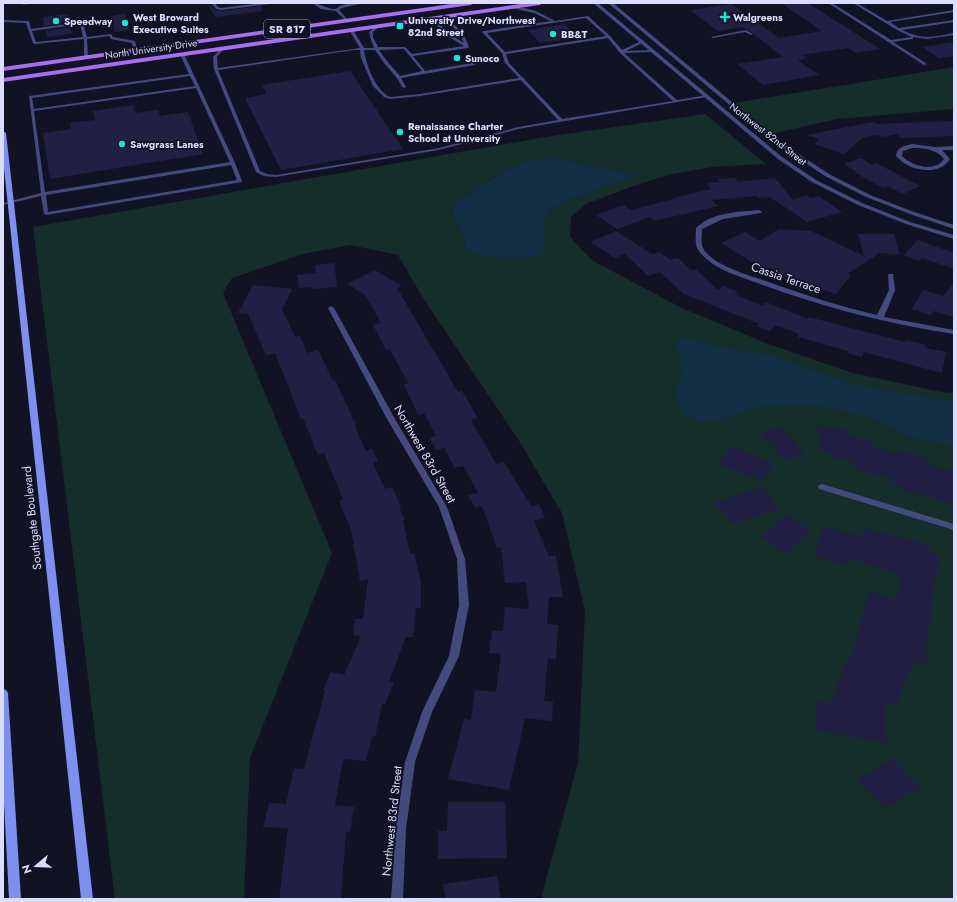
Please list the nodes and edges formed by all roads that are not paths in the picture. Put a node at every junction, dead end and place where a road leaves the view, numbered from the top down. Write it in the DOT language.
graph roads {
  1 [pos="21,3"];
  2 [pos="29,3"];
  3 [pos="213,3"];
  4 [pos="270,3"];
  5 [pos="314,3"];
  6 [pos="362,3"];
  7 [pos="471,3"];
  8 [pos="540,3"];
  9 [pos="595,3"];
  10 [pos="610,3"];
  11 [pos="830,3"];
  12 [pos="855,3"];
  13 [pos="513,7"];
  14 [pos="337,10"];
  15 [pos="954,11"];
  16 [pos="407,12"];
  17 [pos="454,15"];
  18 [pos="345,20"];
  19 [pos="424,20"];
  20 [pos="3,21"];
  21 [pos="954,21"];
  22 [pos="555,22"];
  23 [pos="886,22"];
  24 [pos="378,26"];
  25 [pos="30,30"];
  26 [pos="351,30"];
  27 [pos="898,30"];
  28 [pos="751,34"];
  29 [pos="954,34"];
  30 [pos="713,36"];
  31 [pos="85,37"];
  32 [pos="300,37"];
  33 [pos="610,37"];
  34 [pos="912,38"];
  35 [pos="890,41"];
  36 [pos="641,42"];
  37 [pos="224,48"];
  38 [pos="362,48"];
  39 [pos="376,48"];
  40 [pos="466,49"];
  41 [pos="135,50"];
  42 [pos="652,51"];
  43 [pos="621,52"];
  44 [pos="504,53"];
  45 [pos="182,54"];
  46 [pos="411,55"];
  47 [pos="86,57"];
  48 [pos="472,57"];
  49 [pos="925,64"];
  50 [pos="3,68"];
  51 [pos="216,69"];
  52 [pos="424,72"];
  53 [pos="190,75"];
  54 [pos="399,77"];
  55 [pos="523,79"];
  56 [pos="3,80"];
  57 [pos="197,87"];
  58 [pos="404,87"];
  59 [pos="707,96"];
  60 [pos="676,101"];
  61 [pos="32,110"];
  62 [pos="561,121"];
  63 [pos="3,133"];
  64 [pos="954,148"];
  65 [pos="933,149"];
  66 [pos="233,164"];
  67 [pos="43,194"];
  68 [pos="7,203"];
  69 [pos="759,212"];
  70 [pos="954,227"];
  71 [pos="954,237"];
  72 [pos="891,275"];
  73 [pos="331,308"];
  74 [pos="880,317"];
  75 [pos="954,332"];
  76 [pos="822,487"];
  77 [pos="954,527"];
  78 [pos="3,692"];
  79 [pos="15,899"];
  80 [pos="87,899"];
  81 [pos="397,899"];
  1 -- 2 [label="lane"];
  3 -- 4 [label="lane"];
  5 -- 14 [label="lane"];
  6 -- 14 [label="lane"];
  7 -- 16 [label="main road, North University Drive / SR 817"];
  8 -- 13 [label="main road, North University Drive / SR 817"];
  9 -- 36 [label="street, Northwest 82nd Street"];
  10 -- 70 [label="street, Northwest 82nd Street"];
  11 -- 35 [label="lane"];
  12 -- 23 [label="lane"];
  13 -- 17 [label="main road, North University Drive / SR 817"];
  13 -- 22 [label="lane"];
  14 -- 18 [label="lane"];
  15 -- 23 [label="lane"];
  16 -- 18 [label="main road, North University Drive / SR 817"];
  16 -- 26 [label="main road"];
  17 -- 19 [label="main road, North University Drive / SR 817"];
  17 -- 40 [label="lane"];
  18 -- 32 [label="main road"];
  18 -- 41 [label="main road, North University Drive / SR 817"];
  19 -- 24 [label="main road, North University Drive / SR 817"];
  19 -- 40 [label="lane"];
  20 -- 25 [label="lane"];
  21 -- 27 [label="lane"];
  22 -- 33 [label="lane"];
  22 -- 44 [label="lane"];
  23 -- 27 [label="lane"];
  24 -- 26 [label="main road, North University Drive / SR 817"];
  24 -- 39 [label="lane"];
  25 -- 31 [label="lane"];
  25 -- 31 [label="lane"];
  26 -- 32 [label="main road, North University Drive / SR 817"];
  26 -- 38 [label="lane"];
  27 -- 34 [label="lane"];
  28 -- 30 [label="lane"];
  29 -- 34 [label="lane"];
  31 -- 41 [label="lane"];
  31 -- 47 [label="lane"];
  32 -- 37 [label="main road, North University Drive / SR 817"];
  33 -- 43 [label="lane"];
  33 -- 44 [label="lane"];
  34 -- 35 [label="lane"];
  35 -- 49 [label="lane"];
  36 -- 42 [label="street, Northwest 82nd Street"];
  36 -- 43 [label="lane"];
  37 -- 45 [label="main road, North University Drive / SR 817"];
  37 -- 51 [label="lane"];
  38 -- 39 [label="lane"];
  38 -- 51 [label="lane"];
  38 -- 55 [label="lane"];
  39 -- 46 [label="lane"];
  39 -- 54 [label="lane"];
  40 -- 46 [label="lane"];
  41 -- 47 [label="main road, North University Drive / SR 817"];
  42 -- 43 [label="lane"];
  42 -- 59 [label="street, Northwest 82nd Street"];
  43 -- 60 [label="lane"];
  44 -- 55 [label="lane"];
  45 -- 53 [label="lane"];
  45 -- 56 [label="main road, North University Drive / SR 817"];
  46 -- 52 [label="lane"];
  47 -- 50 [label="main road, North University Drive / SR 817"];
  48 -- 52 [label="lane"];
  51 -- 62 [label="lane"];
  52 -- 54 [label="lane"];
  53 -- 57 [label="lane"];
  53 -- 61 [label="lane"];
  54 -- 58 [label="lane"];
  55 -- 62 [label="lane"];
  57 -- 61 [label="lane"];
  57 -- 66 [label="lane"];
  59 -- 60 [label="lane"];
  59 -- 71 [label="street, Northwest 82nd Street"];
  60 -- 62 [label="lane"];
  61 -- 67 [label="lane"];
  63 -- 68 [label="main road, Southgate Boulevard"];
  64 -- 65 [label="street"];
  65 -- 65 [label="street"];
  66 -- 67 [label="lane"];
  66 -- 67 [label="lane"];
  67 -- 68 [label="lane"];
  68 -- 80 [label="main road, Southgate Boulevard"];
  69 -- 74 [label="street, Cassia Terrace"];
  72 -- 74 [label="street"];
  73 -- 81 [label="street, Northwest 83rd Street"];
  74 -- 75 [label="street, Cassia Terrace"];
  76 -- 77 [label="street"];
  78 -- 79 [label="main road"];
}
